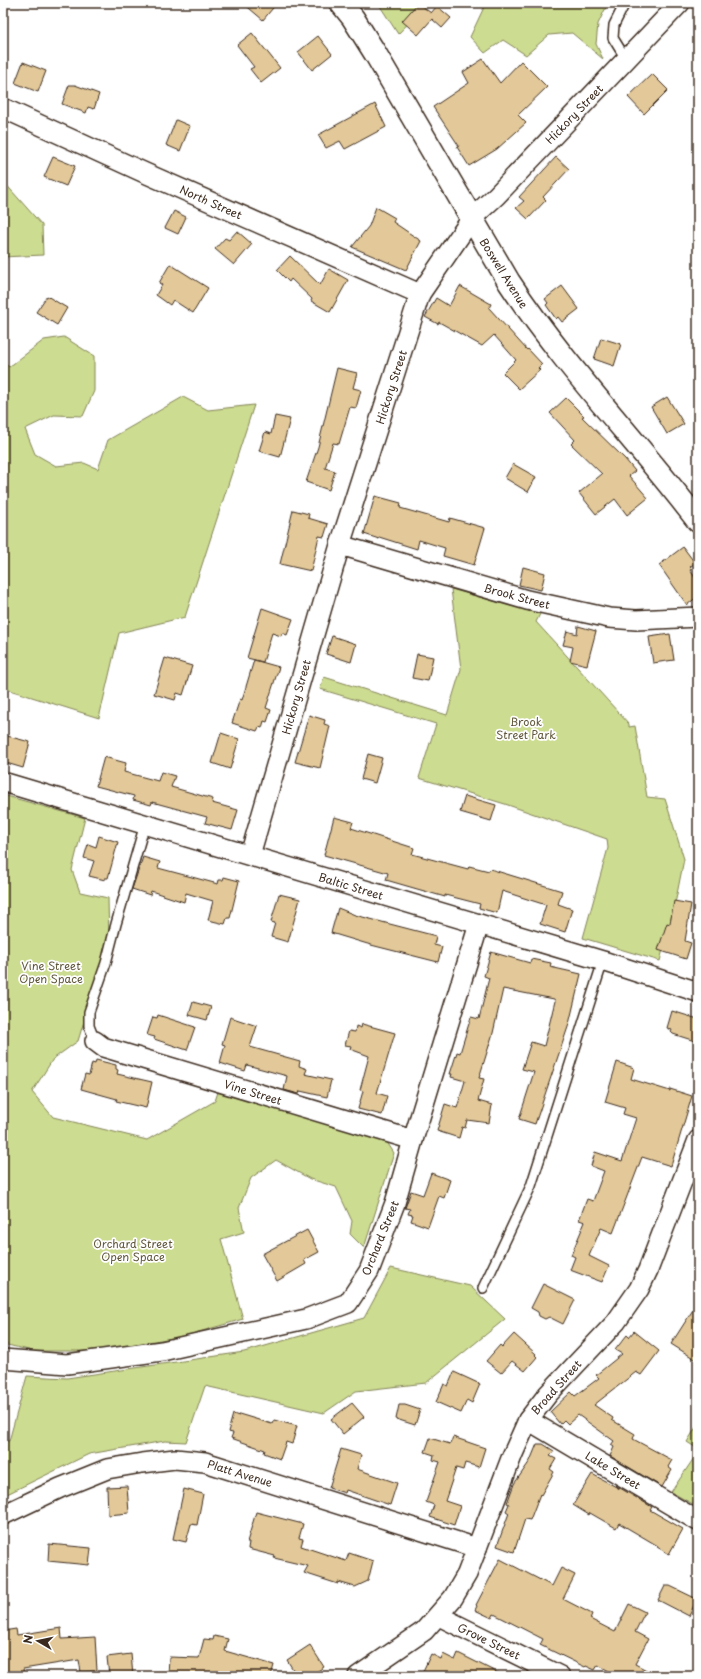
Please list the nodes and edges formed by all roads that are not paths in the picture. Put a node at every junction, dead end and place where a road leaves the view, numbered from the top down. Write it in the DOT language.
graph roads {
  1 [pos="342,3"];
  2 [pos="625,3"];
  3 [pos="680,3"];
  4 [pos="626,59"];
  5 [pos="3,108"];
  6 [pos="472,218"];
  7 [pos="420,294"];
  8 [pos="698,521"];
  9 [pos="340,545"];
  10 [pos="698,616"];
  11 [pos="3,782"];
  12 [pos="145,824"];
  13 [pos="250,855"];
  14 [pos="478,924"];
  15 [pos="603,961"];
  16 [pos="698,992"];
  17 [pos="95,1041"];
  18 [pos="413,1140"];
  19 [pos="698,1140"];
  20 [pos="483,1288"];
  21 [pos="3,1359"];
  22 [pos="528,1420"];
  23 [pos="3,1515"];
  24 [pos="698,1521"];
  25 [pos="477,1548"];
  26 [pos="439,1616"];
  27 [pos="358,1676"];
  28 [pos="560,1676"];
  1 -- 6 [label="street, Boswell Avenue"];
  2 -- 4 [label="lane"];
  3 -- 4 [label="street, Hickory Street"];
  4 -- 6 [label="street, Hickory Street"];
  5 -- 7 [label="street, North Street"];
  6 -- 7 [label="street, Hickory Street"];
  6 -- 8 [label="street, Boswell Avenue"];
  7 -- 9 [label="street, Hickory Street"];
  9 -- 10 [label="street, Brook Street"];
  9 -- 13 [label="street, Hickory Street"];
  11 -- 12 [label="street, Baltic Street"];
  12 -- 13 [label="street, Baltic Street"];
  12 -- 17 [label="lane"];
  13 -- 14 [label="street, Baltic Street"];
  14 -- 15 [label="street, Baltic Street"];
  14 -- 18 [label="street, Orchard Street"];
  15 -- 16 [label="street, Baltic Street"];
  15 -- 20 [label="lane"];
  17 -- 18 [label="street, Vine Street"];
  18 -- 21 [label="street, Orchard Street"];
  19 -- 22 [label="street, Broad Street"];
  22 -- 24 [label="street, Lake Street"];
  22 -- 25 [label="street, Broad Street"];
  23 -- 25 [label="street, Platt Avenue"];
  25 -- 26 [label="street, Broad Street"];
  26 -- 27 [label="street, Broad Street"];
  26 -- 28 [label="street, Grove Street"];
}
